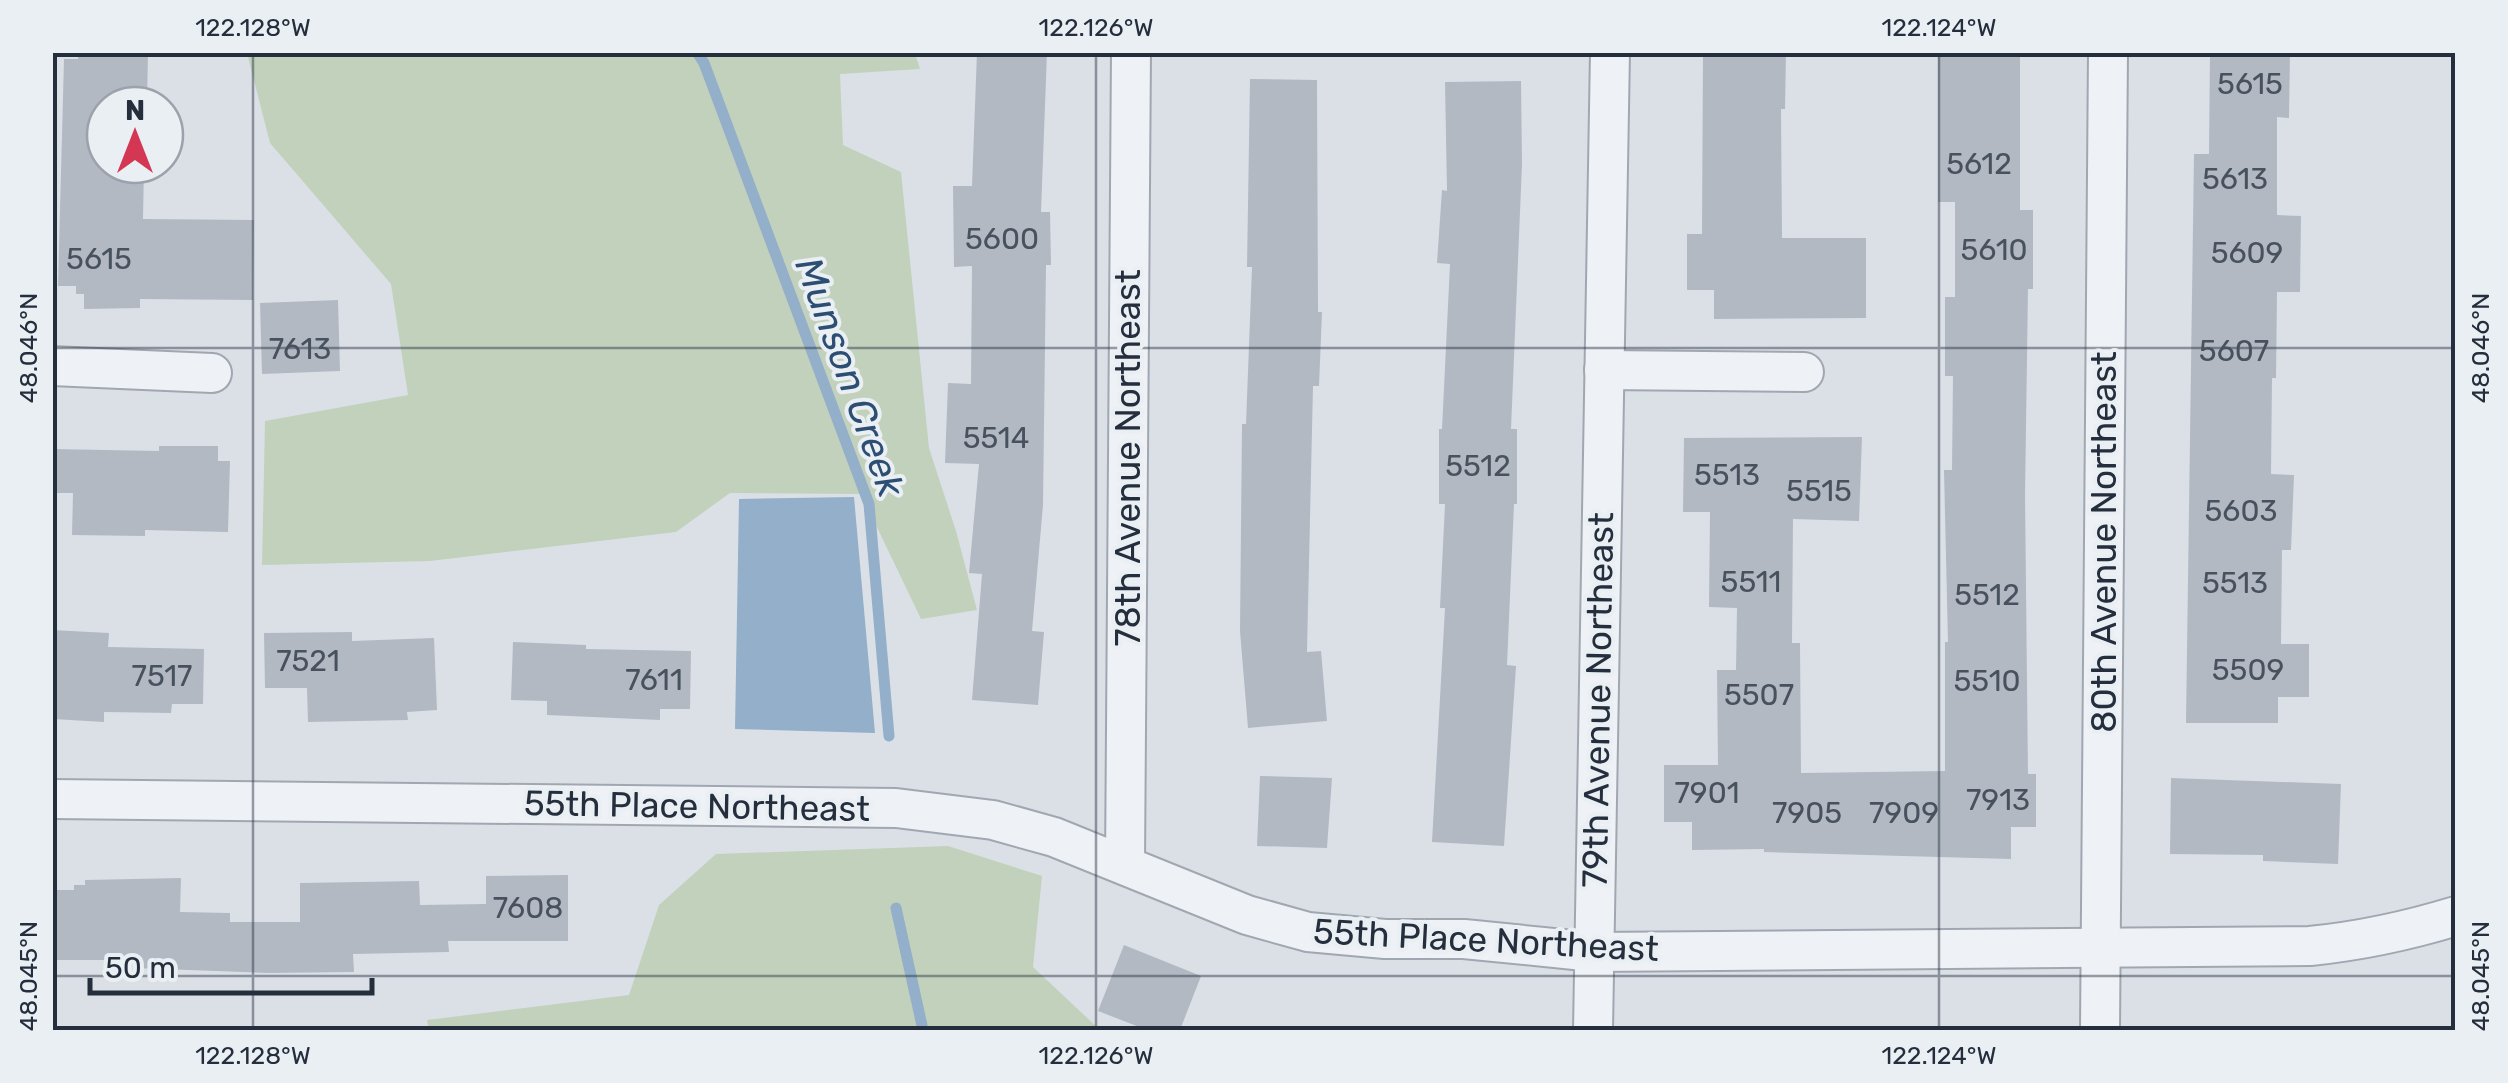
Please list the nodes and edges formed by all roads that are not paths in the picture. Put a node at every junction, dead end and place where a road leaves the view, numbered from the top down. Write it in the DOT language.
graph roads {
  1 [pos="1131,52"];
  2 [pos="1610,52"];
  3 [pos="2108,52"];
  4 [pos="52,366"];
  5 [pos="1604,370"];
  6 [pos="1804,372"];
  7 [pos="212,373"];
  8 [pos="52,799"];
  9 [pos="1124,864"];
  10 [pos="2456,916"];
  11 [pos="2101,948"];
  12 [pos="1594,952"];
  13 [pos="1593,1030"];
  14 [pos="2100,1030"];
  1 -- 9 [label="street, 78th Avenue Northeast"];
  2 -- 5 [label="street, 79th Avenue Northeast"];
  3 -- 11 [label="street, 80th Avenue Northeast"];
  4 -- 7 [label="street"];
  5 -- 6 [label="street"];
  5 -- 12 [label="street, 79th Avenue Northeast"];
  8 -- 9 [label="street, 55th Place Northeast"];
  9 -- 12 [label="street, 55th Place Northeast"];
  10 -- 11 [label="street, 55th Place Northeast"];
  11 -- 12 [label="street, 55th Place Northeast"];
  11 -- 14 [label="street, 80th Avenue Northeast"];
  12 -- 13 [label="street, 79th Avenue Northeast"];
}
